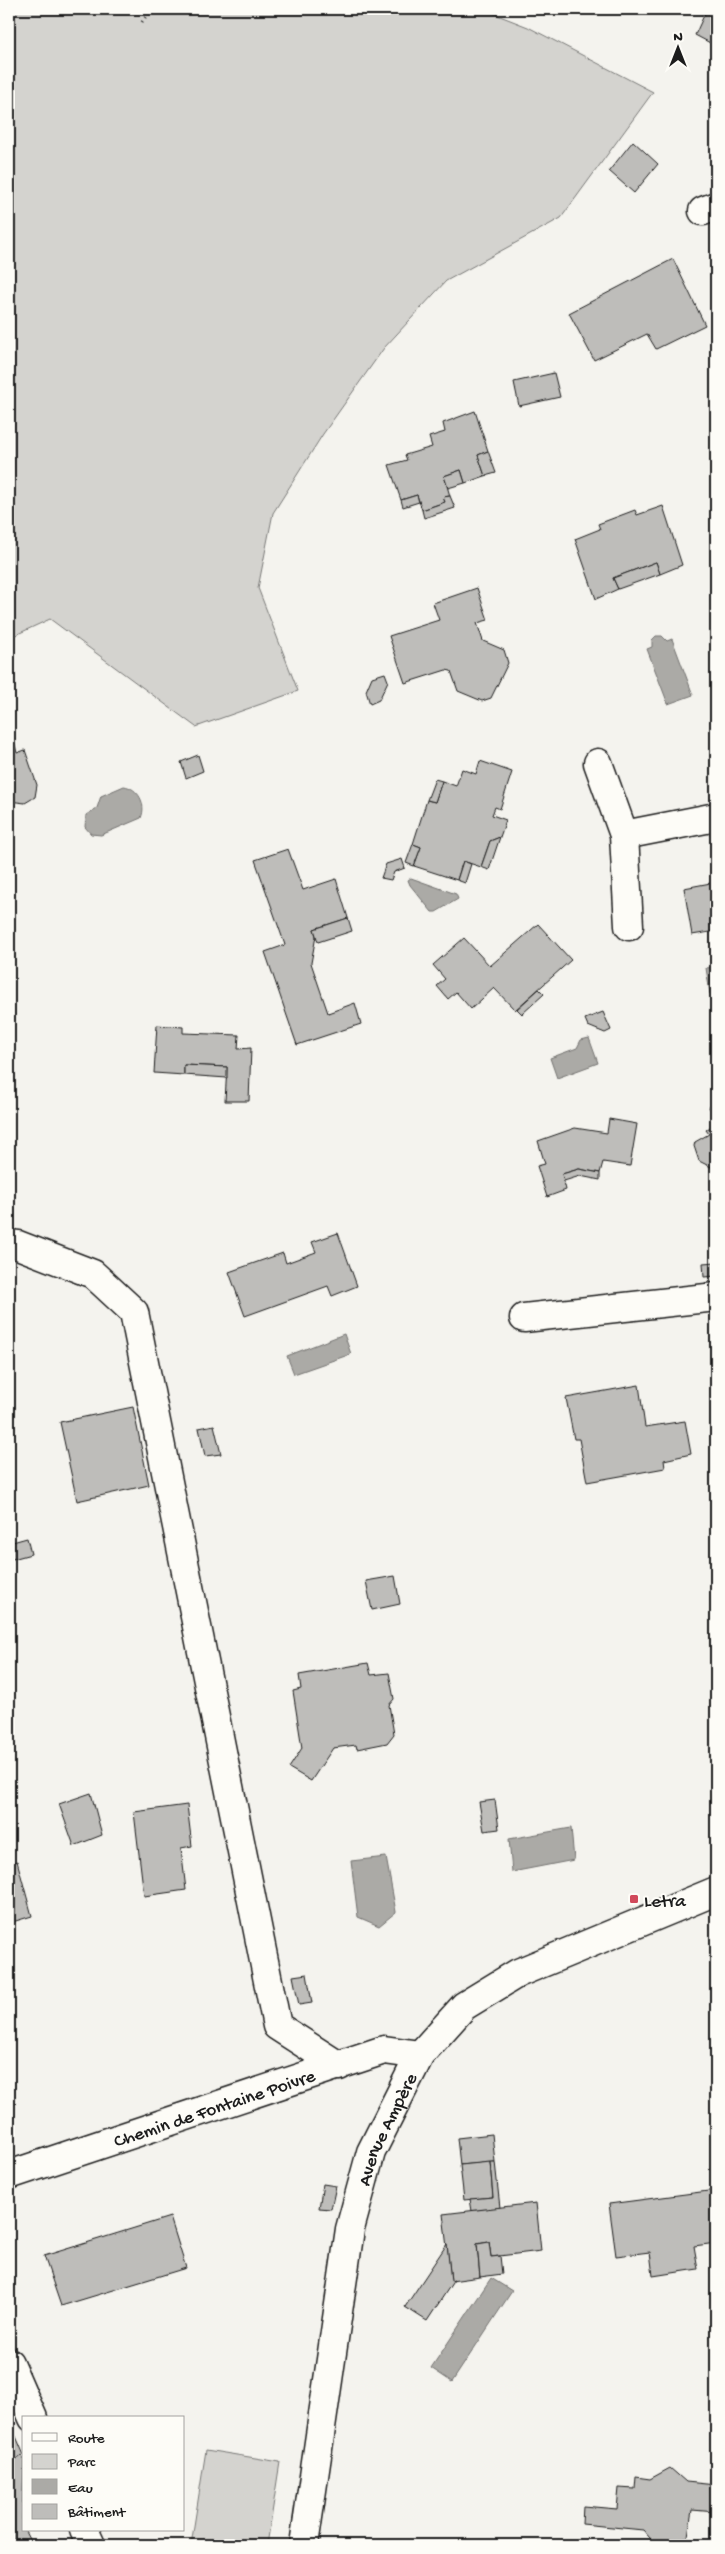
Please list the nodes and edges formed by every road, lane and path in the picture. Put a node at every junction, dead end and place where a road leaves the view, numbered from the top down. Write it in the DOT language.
graph roads {
  1 [pos="152,9"];
  2 [pos="142,22"];
  3 [pos="598,763"];
  4 [pos="716,817"];
  5 [pos="624,835"];
  6 [pos="629,926"];
  7 [pos="9,1244"];
  8 [pos="716,1297"];
  9 [pos="524,1318"];
  10 [pos="716,1891"];
  11 [pos="420,2055"];
  12 [pos="339,2066"];
  13 [pos="9,2175"];
  14 [pos="9,2363"];
  15 [pos="32,2416"];
  16 [pos="85,2532"];
  17 [pos="91,2545"];
  18 [pos="304,2545"];
  1 -- 2 [label="path"];
  3 -- 5 [label="street"];
  4 -- 5 [label="street"];
  5 -- 6 [label="street"];
  7 -- 12 [label="street"];
  8 -- 9 [label="street"];
  10 -- 11 [label="street, Avenue Ampère"];
  11 -- 12 [label="street, Chemin de Fontaine Poivre"];
  11 -- 18 [label="street, Avenue Ampère"];
  12 -- 13 [label="street, Chemin de Fontaine Poivre"];
  14 -- 15 [label="street"];
  16 -- 17 [label="street"];
}
